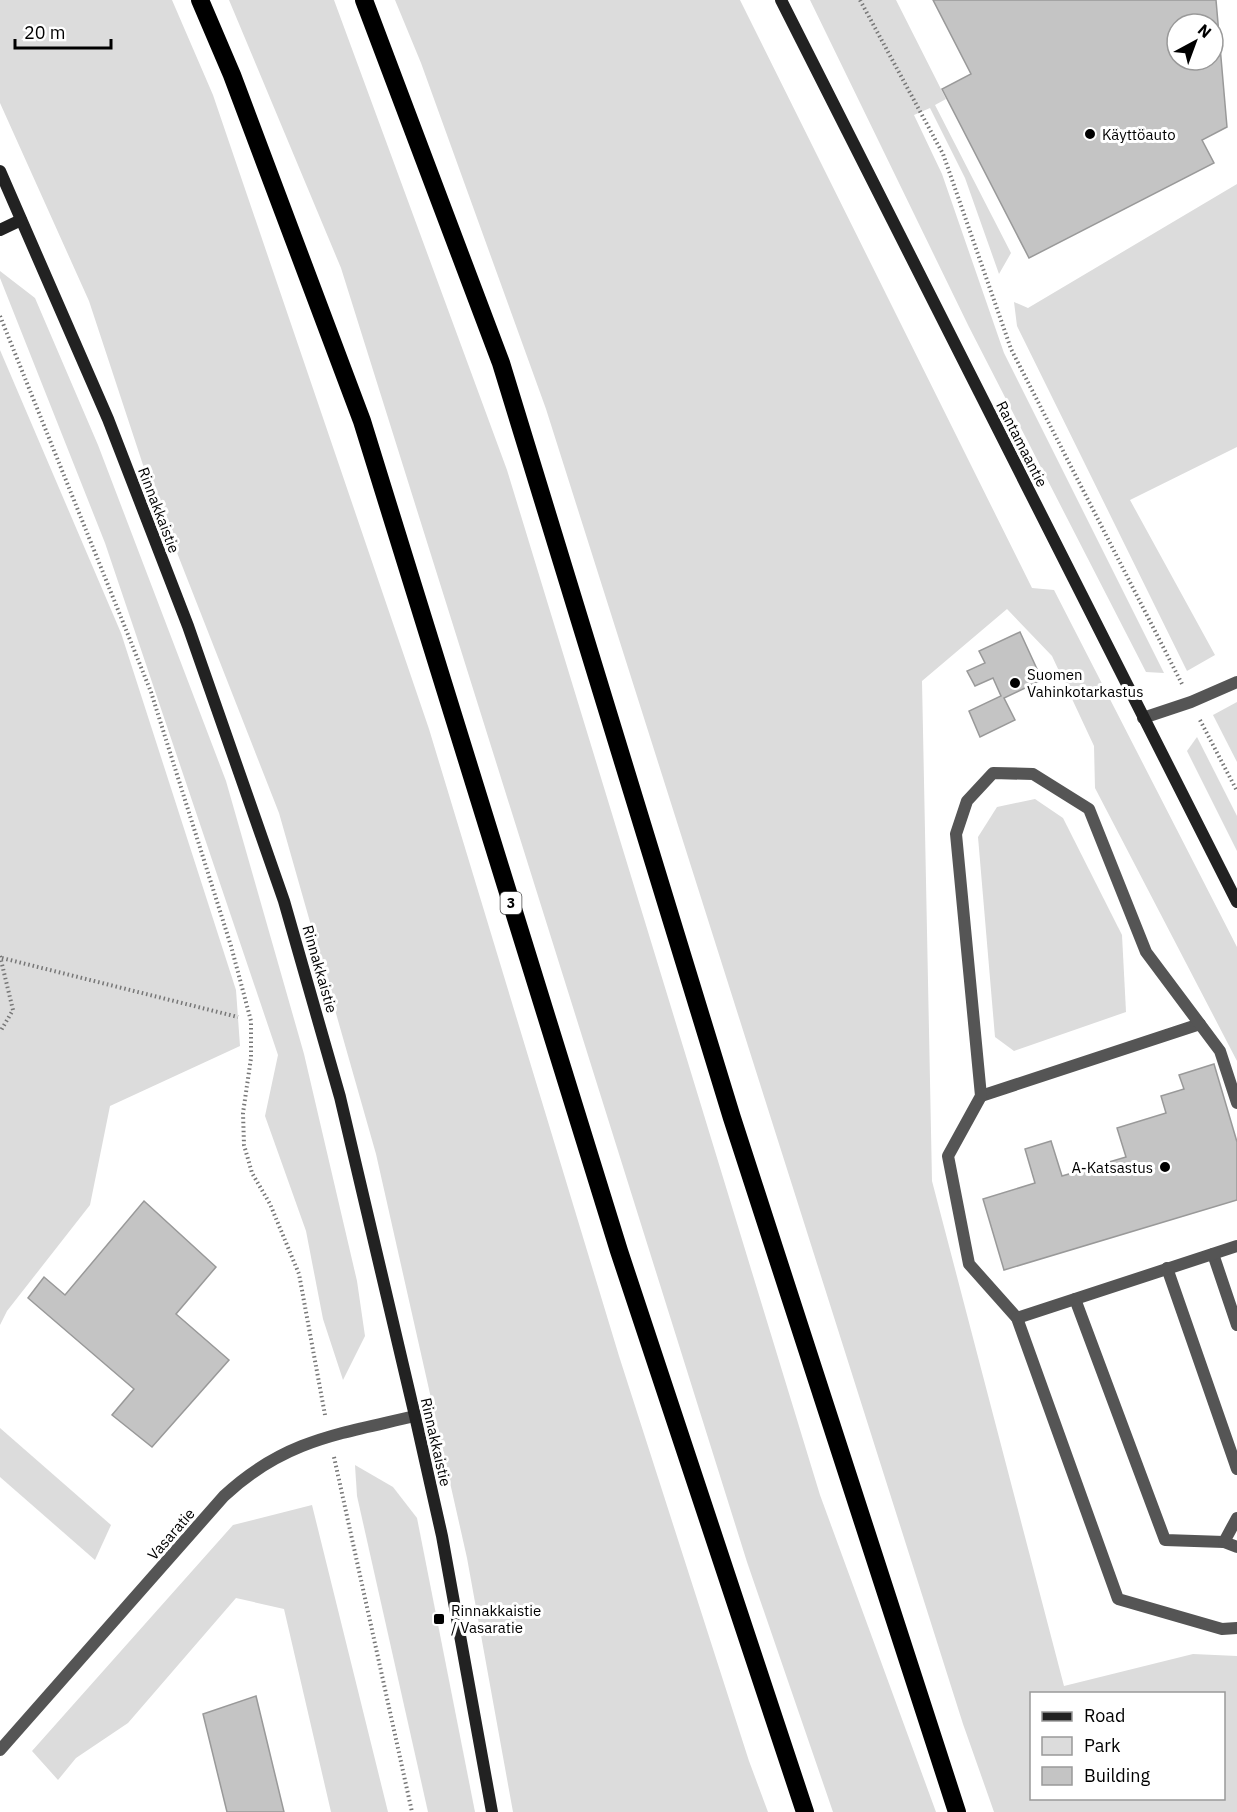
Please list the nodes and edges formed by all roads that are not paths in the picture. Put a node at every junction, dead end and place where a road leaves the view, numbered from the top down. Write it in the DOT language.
graph roads {
  1 [pos="200,0"];
  2 [pos="364,0"];
  3 [pos="781,0"];
  4 [pos="0,171"];
  5 [pos="21,220"];
  6 [pos="0,230"];
  7 [pos="1237,682"];
  8 [pos="1143,718"];
  9 [pos="1237,902"];
  10 [pos="1200,1024"];
  11 [pos="981,1096"];
  12 [pos="1237,1103"];
  13 [pos="1237,1246"];
  14 [pos="1213,1254"];
  15 [pos="1167,1268"];
  16 [pos="1075,1299"];
  17 [pos="1017,1318"];
  18 [pos="1237,1325"];
  19 [pos="415,1416"];
  20 [pos="1237,1469"];
  21 [pos="1237,1518"];
  22 [pos="1224,1542"];
  23 [pos="1237,1548"];
  24 [pos="1237,1628"];
  25 [pos="0,1750"];
  26 [pos="492,1812"];
  27 [pos="805,1812"];
  28 [pos="957,1812"];
  1 -- 27 [label="highway, 3"];
  2 -- 28 [label="highway"];
  3 -- 8 [label="street, Rantamaantie"];
  4 -- 5 [label="street, Rinnakkaistie"];
  5 -- 6 [label="street"];
  5 -- 19 [label="street, Rinnakkaistie"];
  7 -- 8 [label="street"];
  8 -- 9 [label="street, Rantamaantie"];
  10 -- 11 [label="street"];
  10 -- 11 [label="street"];
  10 -- 12 [label="street"];
  11 -- 17 [label="street"];
  13 -- 14 [label="street"];
  14 -- 15 [label="street"];
  14 -- 18 [label="street"];
  15 -- 16 [label="street"];
  15 -- 20 [label="street"];
  16 -- 17 [label="street"];
  16 -- 22 [label="street"];
  17 -- 24 [label="street"];
  19 -- 25 [label="street, Vasaratie"];
  19 -- 26 [label="street, Rinnakkaistie"];
  21 -- 22 [label="street"];
  22 -- 23 [label="street"];
}
